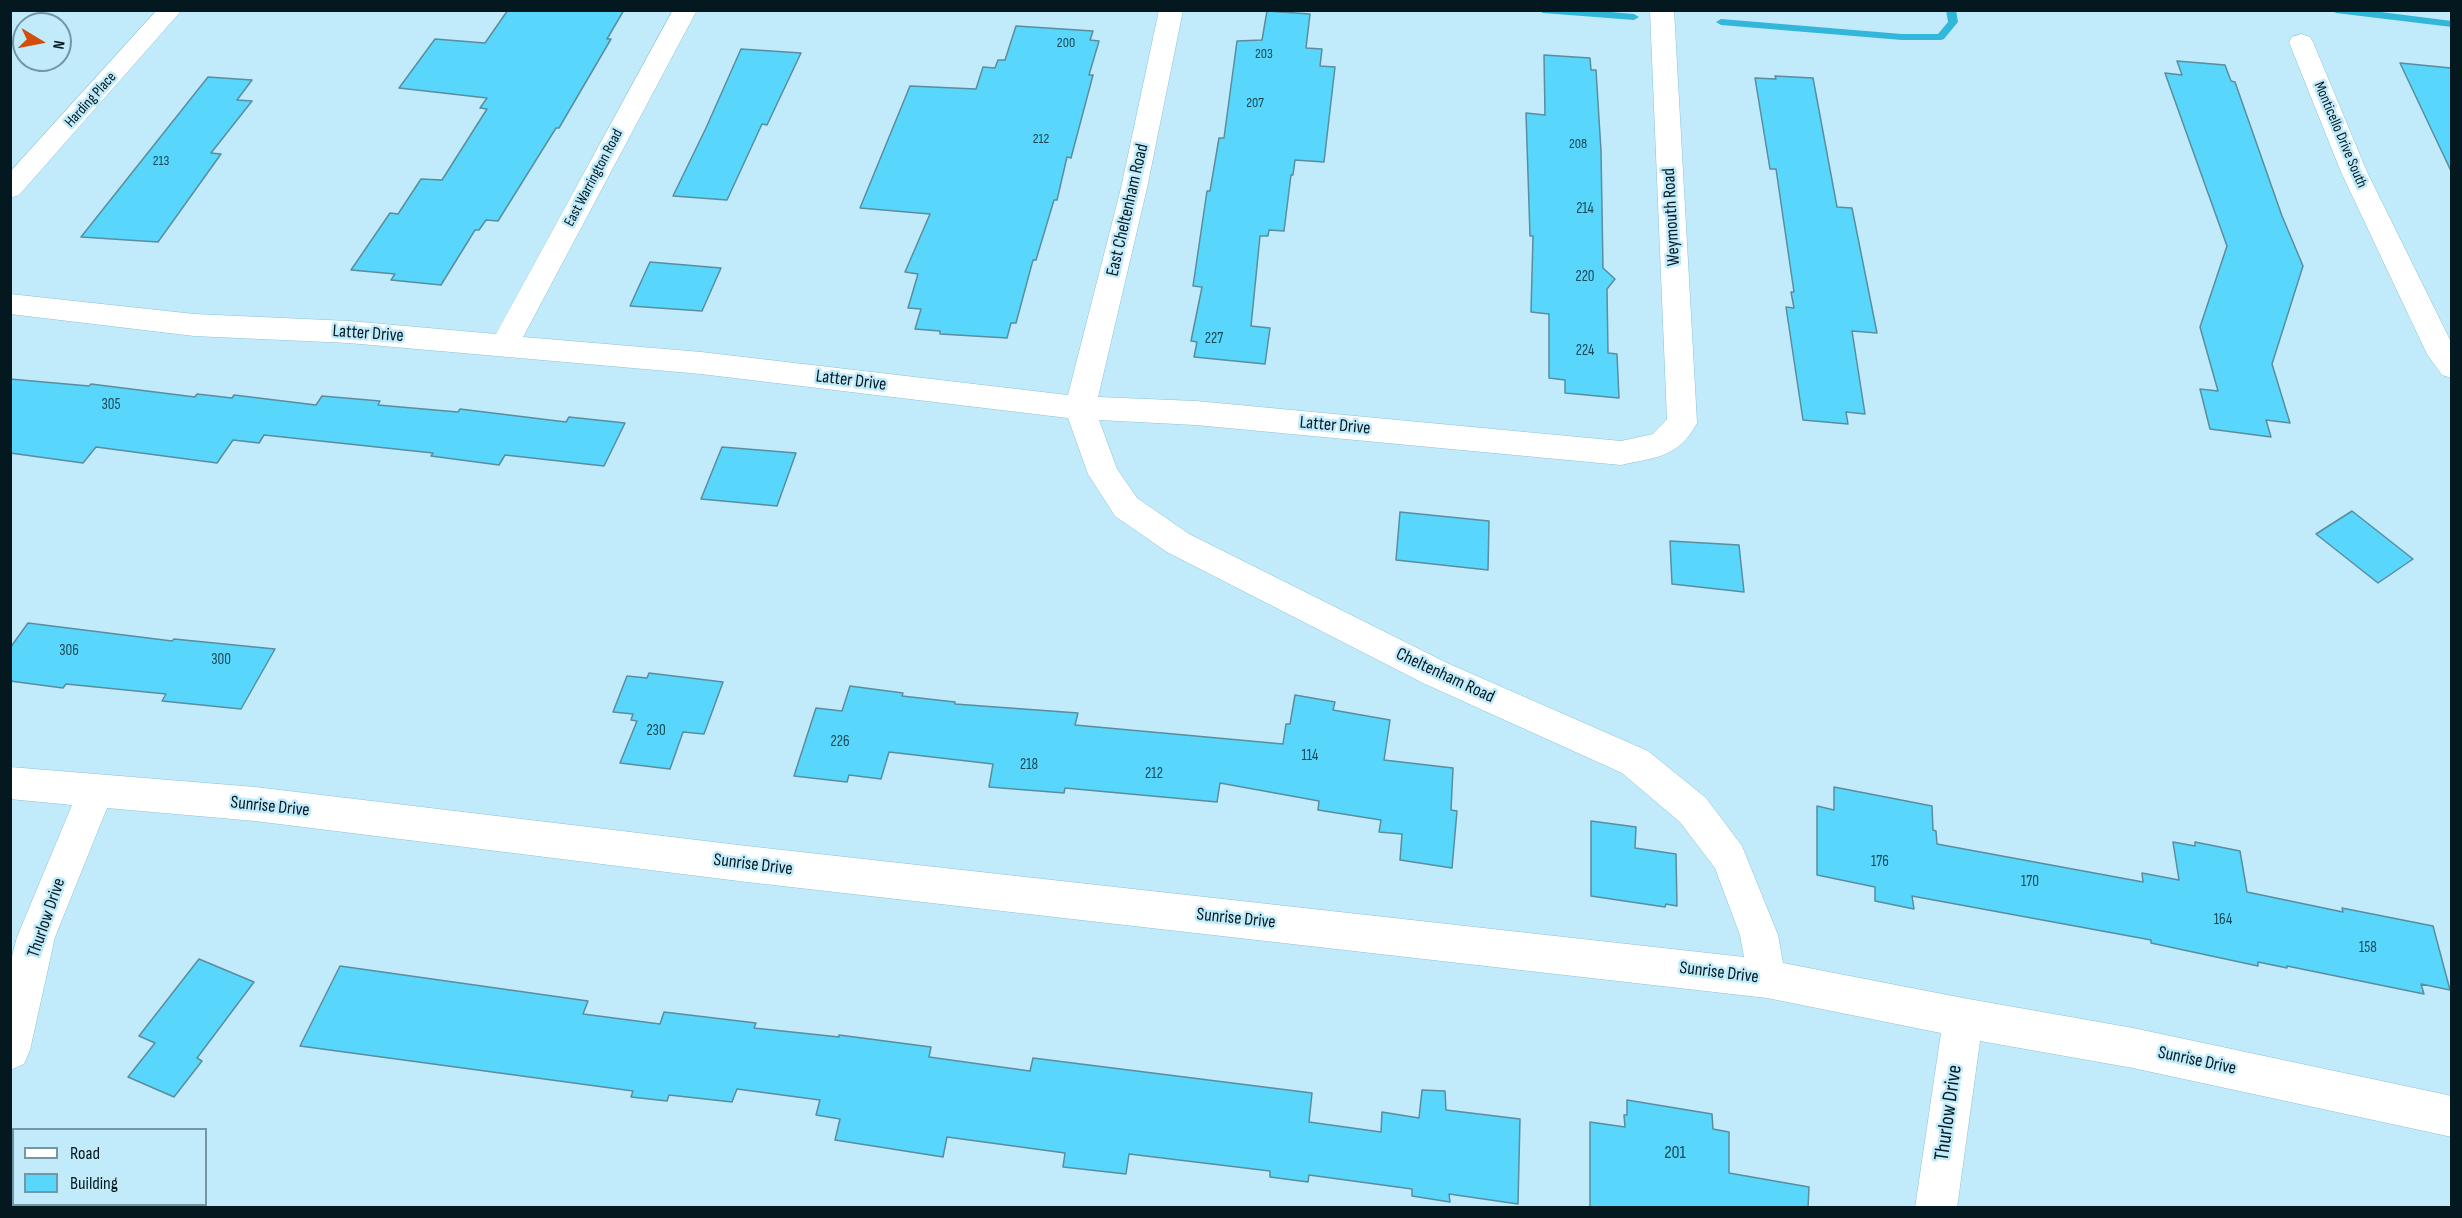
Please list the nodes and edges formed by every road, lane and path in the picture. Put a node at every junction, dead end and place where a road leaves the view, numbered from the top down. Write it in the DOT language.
graph roads {
  1 [pos="170,10"];
  2 [pos="685,10"];
  3 [pos="1171,10"];
  4 [pos="1662,10"];
  5 [pos="2301,42"];
  6 [pos="10,189"];
  7 [pos="10,304"];
  8 [pos="504,346"];
  9 [pos="2451,367"];
  10 [pos="1080,408"];
  11 [pos="1682,423"];
  12 [pos="10,783"];
  13 [pos="96,790"];
  14 [pos="1767,979"];
  15 [pos="1963,1018"];
  16 [pos="10,1050"];
  17 [pos="2451,1117"];
  18 [pos="1936,1208"];
  1 -- 6 [label="street, Harding Place"];
  2 -- 8 [label="street, East Warrington Road"];
  3 -- 10 [label="street, East Cheltenham Road"];
  4 -- 11 [label="street, Weymouth Road"];
  5 -- 9 [label="street, Monticello Drive South"];
  7 -- 8 [label="street, Latter Drive"];
  8 -- 10 [label="street, Latter Drive"];
  10 -- 11 [label="street, Latter Drive"];
  10 -- 14 [label="street, Cheltenham Road"];
  12 -- 13 [label="street, Sunrise Drive"];
  13 -- 14 [label="street, Sunrise Drive"];
  13 -- 16 [label="street, Thurlow Drive"];
  14 -- 15 [label="street, Sunrise Drive"];
  15 -- 17 [label="street, Sunrise Drive"];
  15 -- 18 [label="street, Thurlow Drive"];
}
